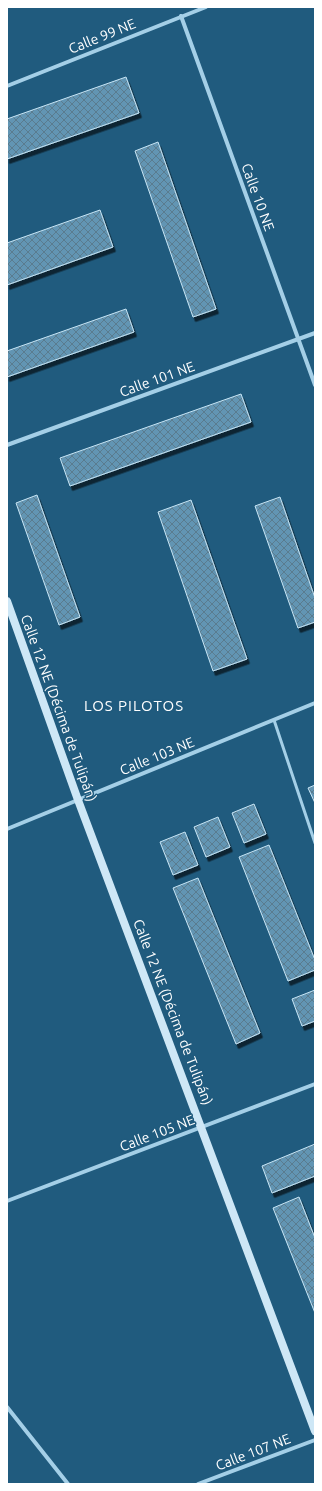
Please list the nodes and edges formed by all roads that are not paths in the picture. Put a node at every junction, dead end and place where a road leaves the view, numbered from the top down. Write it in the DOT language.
graph roads {
  1 [pos="206,7"];
  2 [pos="181,16"];
  3 [pos="7,86"];
  4 [pos="315,333"];
  5 [pos="298,339"];
  6 [pos="315,385"];
  7 [pos="7,445"];
  8 [pos="7,601"];
  9 [pos="315,703"];
  10 [pos="274,720"];
  11 [pos="78,800"];
  12 [pos="7,829"];
  13 [pos="315,843"];
  14 [pos="315,1084"];
  15 [pos="202,1128"];
  16 [pos="7,1201"];
  17 [pos="7,1407"];
  18 [pos="315,1432"];
  19 [pos="315,1440"];
  20 [pos="68,1484"];
  21 [pos="198,1484"];
  1 -- 2 [label="street, Calle 99 NE"];
  2 -- 3 [label="street, Calle 99 NE"];
  2 -- 5 [label="street, Calle 10 NE"];
  4 -- 5 [label="street, Calle 101 NE"];
  5 -- 6 [label="street, Calle 10 NE"];
  5 -- 7 [label="street, Calle 101 NE"];
  8 -- 11 [label="street, Calle 12 NE (Décima de Tulipán)"];
  9 -- 10 [label="street, Calle 103 NE"];
  10 -- 11 [label="street, Calle 103 NE"];
  10 -- 13 [label="lane"];
  11 -- 12 [label="street, Calle 103 NE"];
  11 -- 15 [label="street, Calle 12 NE (Décima de Tulipán)"];
  14 -- 15 [label="street, Calle 105 NE"];
  15 -- 16 [label="street, Calle 105 NE"];
  15 -- 18 [label="street, Calle 12 NE (Décima de Tulipán)"];
  17 -- 20 [label="street"];
  19 -- 21 [label="street, Calle 107 NE"];
}
